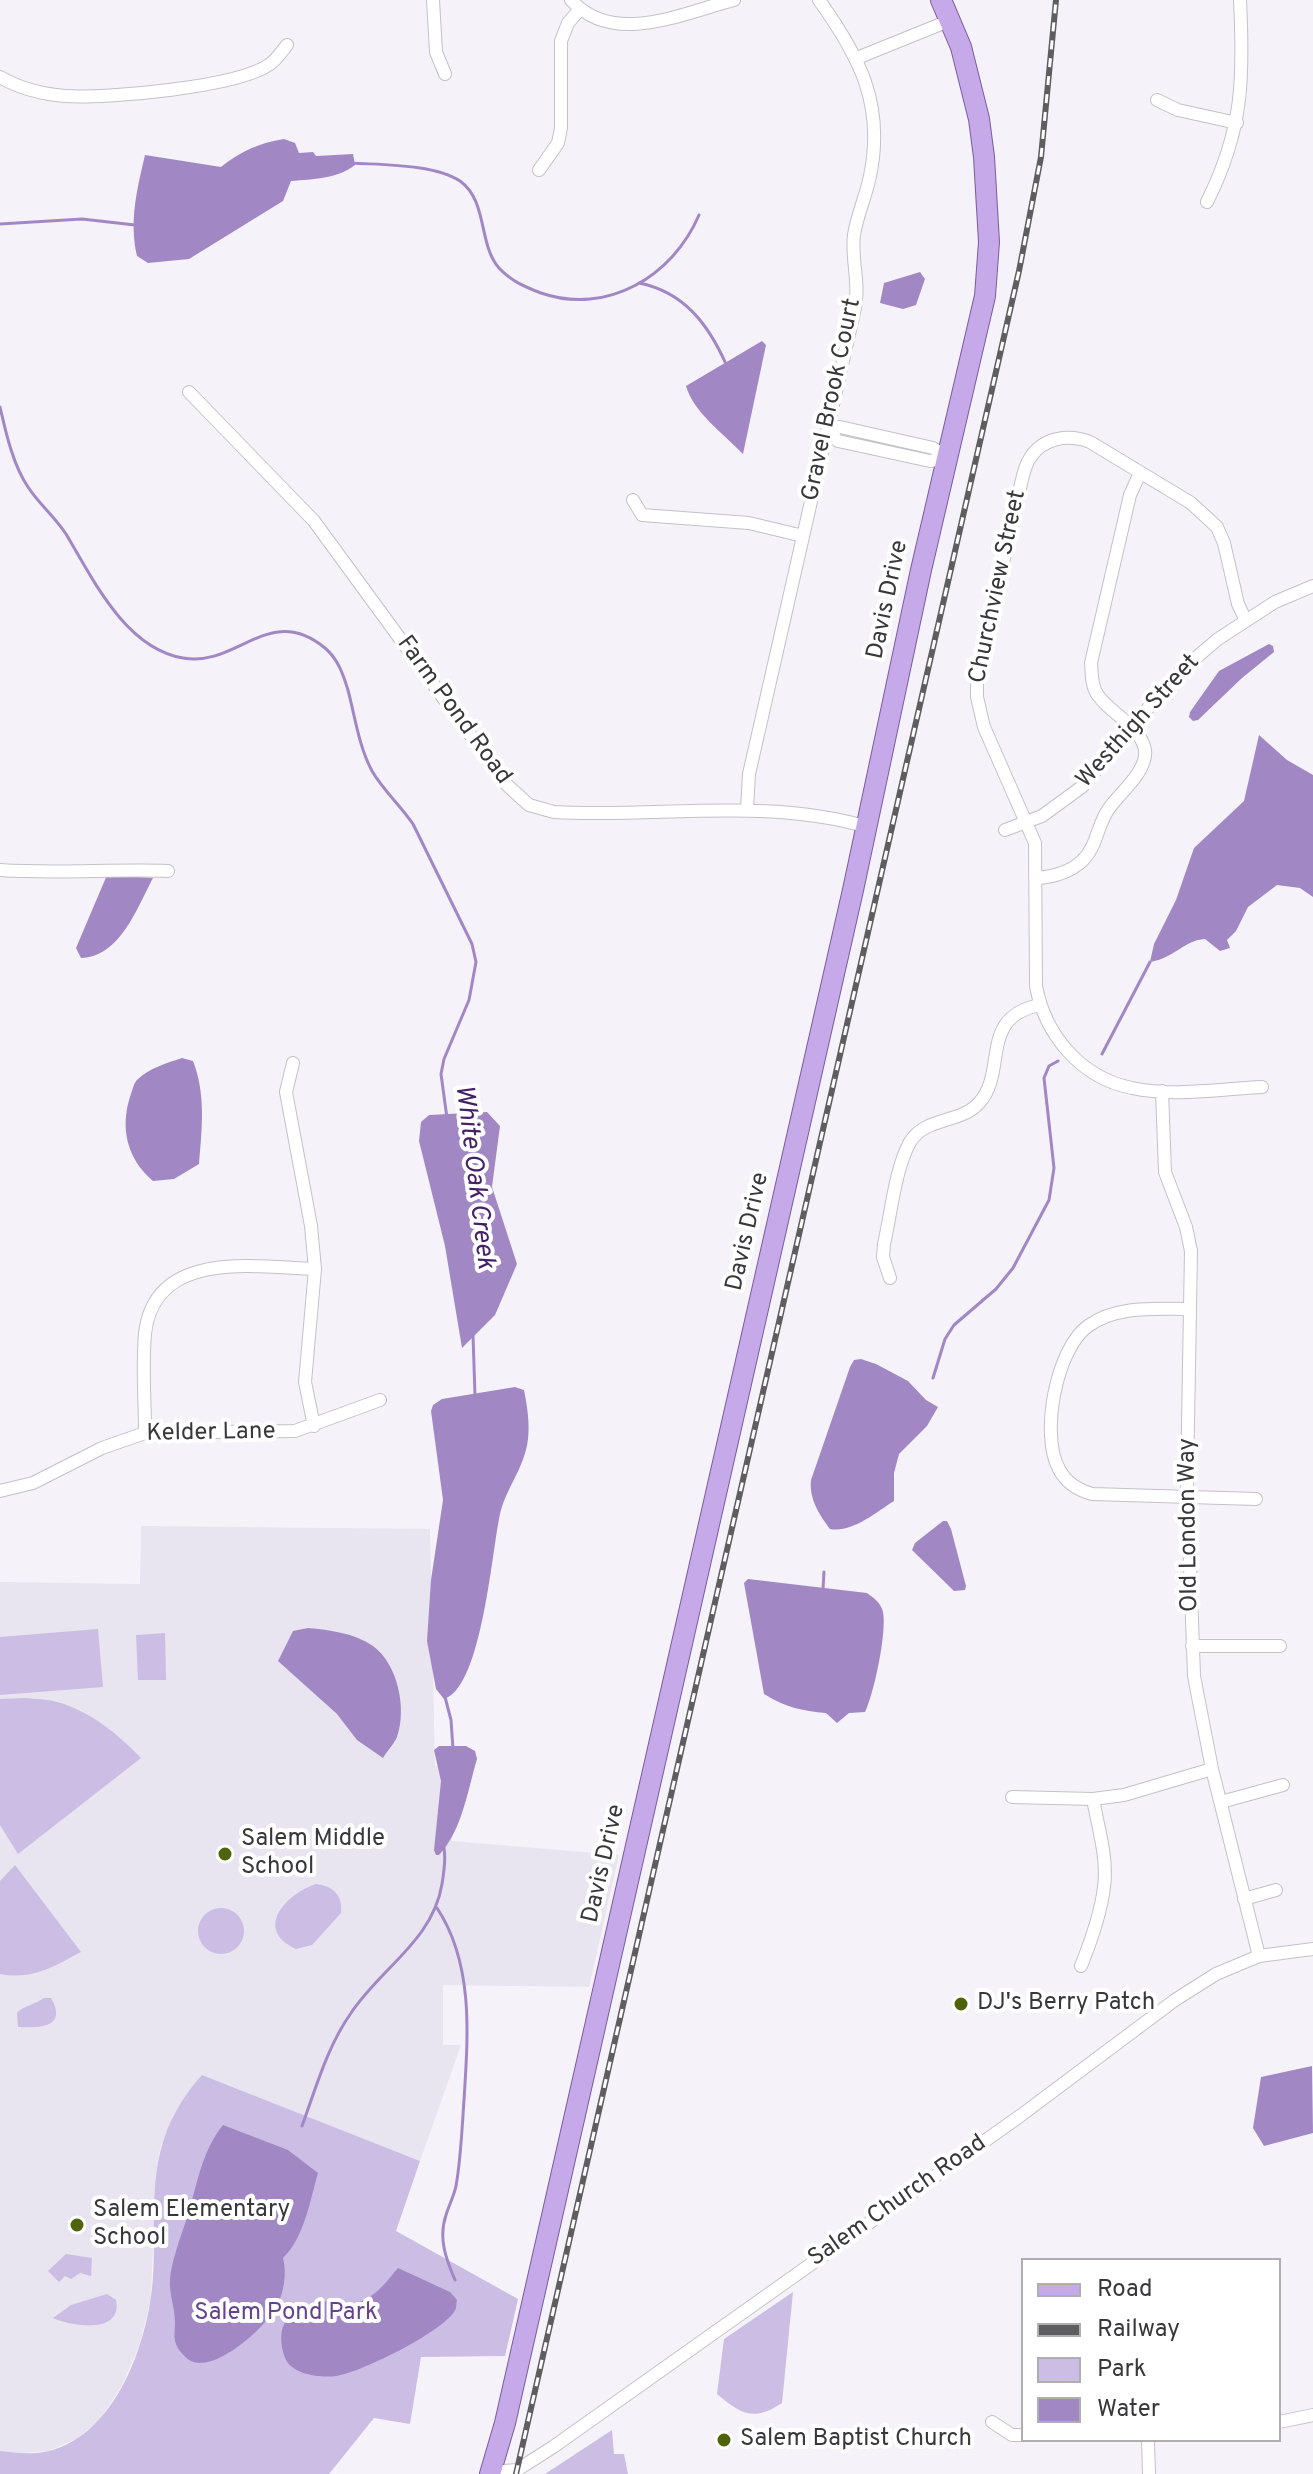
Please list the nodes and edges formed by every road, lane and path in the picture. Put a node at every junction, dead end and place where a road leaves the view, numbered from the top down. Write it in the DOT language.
graph roads {
  1 [pos="433,0"];
  2 [pos="734,0"];
  3 [pos="819,0"];
  4 [pos="941,0"];
  5 [pos="1240,0"];
  6 [pos="575,5"];
  7 [pos="951,20"];
  8 [pos="287,45"];
  9 [pos="857,58"];
  10 [pos="445,74"];
  11 [pos="0,77"];
  12 [pos="1157,100"];
  13 [pos="1237,123"];
  14 [pos="539,170"];
  15 [pos="1207,202"];
  16 [pos="189,392"];
  17 [pos="828,431"];
  18 [pos="949,458"];
  19 [pos="1140,473"];
  20 [pos="633,500"];
  21 [pos="803,536"];
  22 [pos="1313,586"];
  23 [pos="1246,621"];
  24 [pos="1130,727"];
  25 [pos="747,810"];
  26 [pos="1026,823"];
  27 [pos="868,827"];
  28 [pos="1005,830"];
  29 [pos="0,870"];
  30 [pos="168,871"];
  31 [pos="1036,878"];
  32 [pos="1040,1005"];
  33 [pos="293,1063"];
  34 [pos="1262,1087"];
  35 [pos="1162,1091"];
  36 [pos="315,1269"];
  37 [pos="890,1278"];
  38 [pos="1189,1309"];
  39 [pos="380,1400"];
  40 [pos="314,1426"];
  41 [pos="145,1433"];
  42 [pos="0,1491"];
  43 [pos="1187,1496"];
  44 [pos="1256,1499"];
  45 [pos="1192,1646"];
  46 [pos="1280,1646"];
  47 [pos="1212,1769"];
  48 [pos="1283,1785"];
  49 [pos="1012,1797"];
  50 [pos="1093,1799"];
  51 [pos="1221,1802"];
  52 [pos="1276,1890"];
  53 [pos="1244,1899"];
  54 [pos="1313,1949"];
  55 [pos="1259,1956"];
  56 [pos="1081,1966"];
  57 [pos="1313,2415"];
  58 [pos="992,2422"];
  59 [pos="1281,2422"];
  60 [pos="1021,2435"];
  61 [pos="1148,2442"];
  62 [pos="490,2473"];
  63 [pos="1149,2474"];
  1 -- 10 [label="street"];
  2 -- 6 [label="street"];
  3 -- 9 [label="street, Gravel Brook Court"];
  4 -- 7 [label="main road, Davis Drive"];
  5 -- 13 [label="street"];
  6 -- 14 [label="street"];
  7 -- 9 [label="street"];
  7 -- 18 [label="main road, Davis Drive"];
  8 -- 11 [label="street"];
  9 -- 17 [label="street, Gravel Brook Court"];
  12 -- 13 [label="street"];
  13 -- 15 [label="street"];
  16 -- 25 [label="street, Farm Pond Road"];
  17 -- 18 [label="street"];
  17 -- 21 [label="street, Gravel Brook Court"];
  18 -- 27 [label="main road, Davis Drive"];
  19 -- 23 [label="street, Churchview Street"];
  19 -- 24 [label="street"];
  19 -- 26 [label="street, Churchview Street"];
  20 -- 21 [label="street"];
  21 -- 25 [label="street, Gravel Brook Court"];
  22 -- 23 [label="street, Westhigh Street"];
  23 -- 24 [label="street, Westhigh Street"];
  24 -- 26 [label="street, Westhigh Street"];
  24 -- 31 [label="street"];
  25 -- 27 [label="street, Farm Pond Road"];
  26 -- 28 [label="street, Westhigh Street"];
  26 -- 31 [label="street, Churchview Street"];
  27 -- 62 [label="main road, Davis Drive"];
  29 -- 30 [label="street"];
  31 -- 32 [label="street, Churchview Street"];
  32 -- 35 [label="street, Churchview Street"];
  32 -- 37 [label="street"];
  33 -- 36 [label="street"];
  34 -- 35 [label="street, Churchview Street"];
  35 -- 38 [label="street, Old London Way"];
  36 -- 40 [label="street"];
  36 -- 41 [label="street"];
  38 -- 43 [label="street, Old London Way"];
  38 -- 43 [label="street"];
  39 -- 40 [label="street, Kelder Lane"];
  40 -- 41 [label="street, Kelder Lane"];
  41 -- 42 [label="street, Kelder Lane"];
  43 -- 44 [label="street"];
  43 -- 45 [label="street, Old London Way"];
  45 -- 46 [label="street"];
  45 -- 47 [label="street, Old London Way"];
  47 -- 50 [label="street"];
  47 -- 51 [label="street, Old London Way"];
  48 -- 51 [label="street"];
  49 -- 50 [label="street"];
  50 -- 56 [label="street"];
  51 -- 53 [label="street, Old London Way"];
  52 -- 53 [label="street"];
  53 -- 55 [label="street, Old London Way"];
  54 -- 55 [label="street, Salem Church Road"];
  55 -- 62 [label="street, Salem Church Road"];
  57 -- 59 [label="street"];
  58 -- 60 [label="street"];
  61 -- 63 [label="street"];
}
